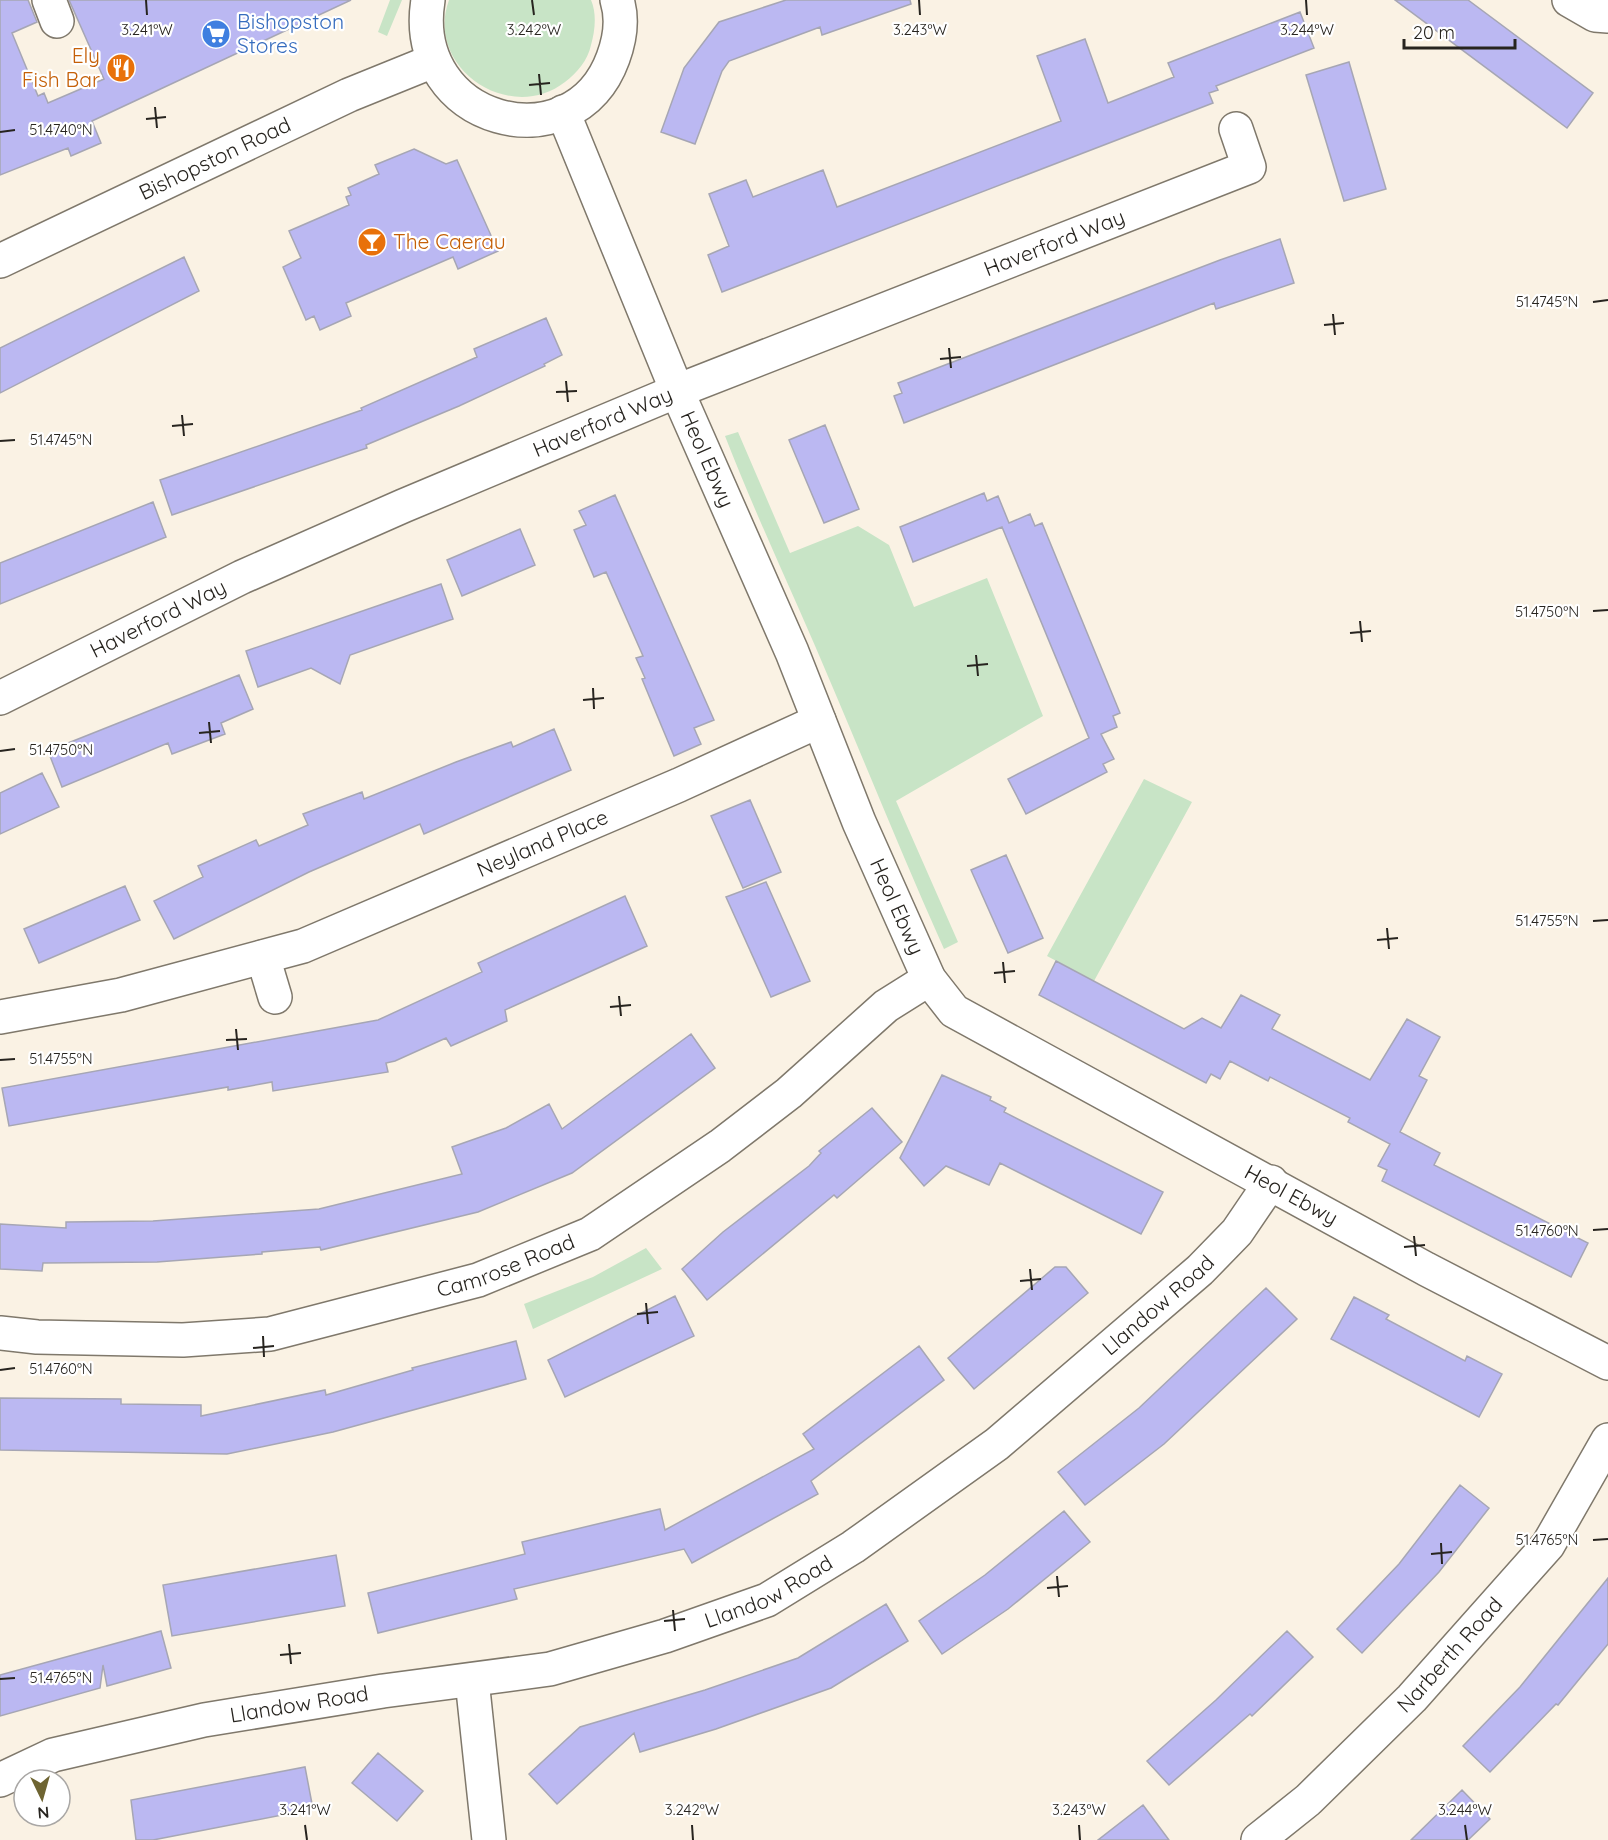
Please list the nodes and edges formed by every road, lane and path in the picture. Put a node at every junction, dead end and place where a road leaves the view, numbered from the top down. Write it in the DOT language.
graph roads {
  1 [pos="428,0"];
  2 [pos="617,0"];
  3 [pos="1569,0"];
  4 [pos="1608,16"];
  5 [pos="433,62"];
  6 [pos="563,112"];
  7 [pos="1236,129"];
  8 [pos="0,261"];
  9 [pos="677,390"];
  10 [pos="0,698"];
  11 [pos="819,721"];
  12 [pos="263,957"];
  13 [pos="929,979"];
  14 [pos="275,997"];
  15 [pos="0,1017"];
  16 [pos="1271,1182"];
  17 [pos="0,1333"];
  18 [pos="1608,1363"];
  19 [pos="1608,1440"];
  20 [pos="472,1680"];
  21 [pos="0,1780"];
  22 [pos="489,1840"];
  23 [pos="1258,1840"];
  1 -- 5 [label="street"];
  2 -- 6 [label="street"];
  3 -- 4 [label="street"];
  5 -- 6 [label="street"];
  5 -- 8 [label="street, Bishopston Road"];
  6 -- 9 [label="street, Heol Ebwy"];
  7 -- 9 [label="street, Haverford Way"];
  9 -- 10 [label="street, Haverford Way"];
  9 -- 11 [label="street, Heol Ebwy"];
  11 -- 12 [label="street, Neyland Place"];
  11 -- 13 [label="street, Heol Ebwy"];
  12 -- 14 [label="street"];
  12 -- 15 [label="street, Neyland Place"];
  13 -- 16 [label="street, Heol Ebwy"];
  13 -- 17 [label="street, Camrose Road"];
  16 -- 18 [label="street, Heol Ebwy"];
  16 -- 20 [label="street, Llandow Road"];
  19 -- 23 [label="street, Narberth Road"];
  20 -- 21 [label="street, Llandow Road"];
  20 -- 22 [label="street"];
}
